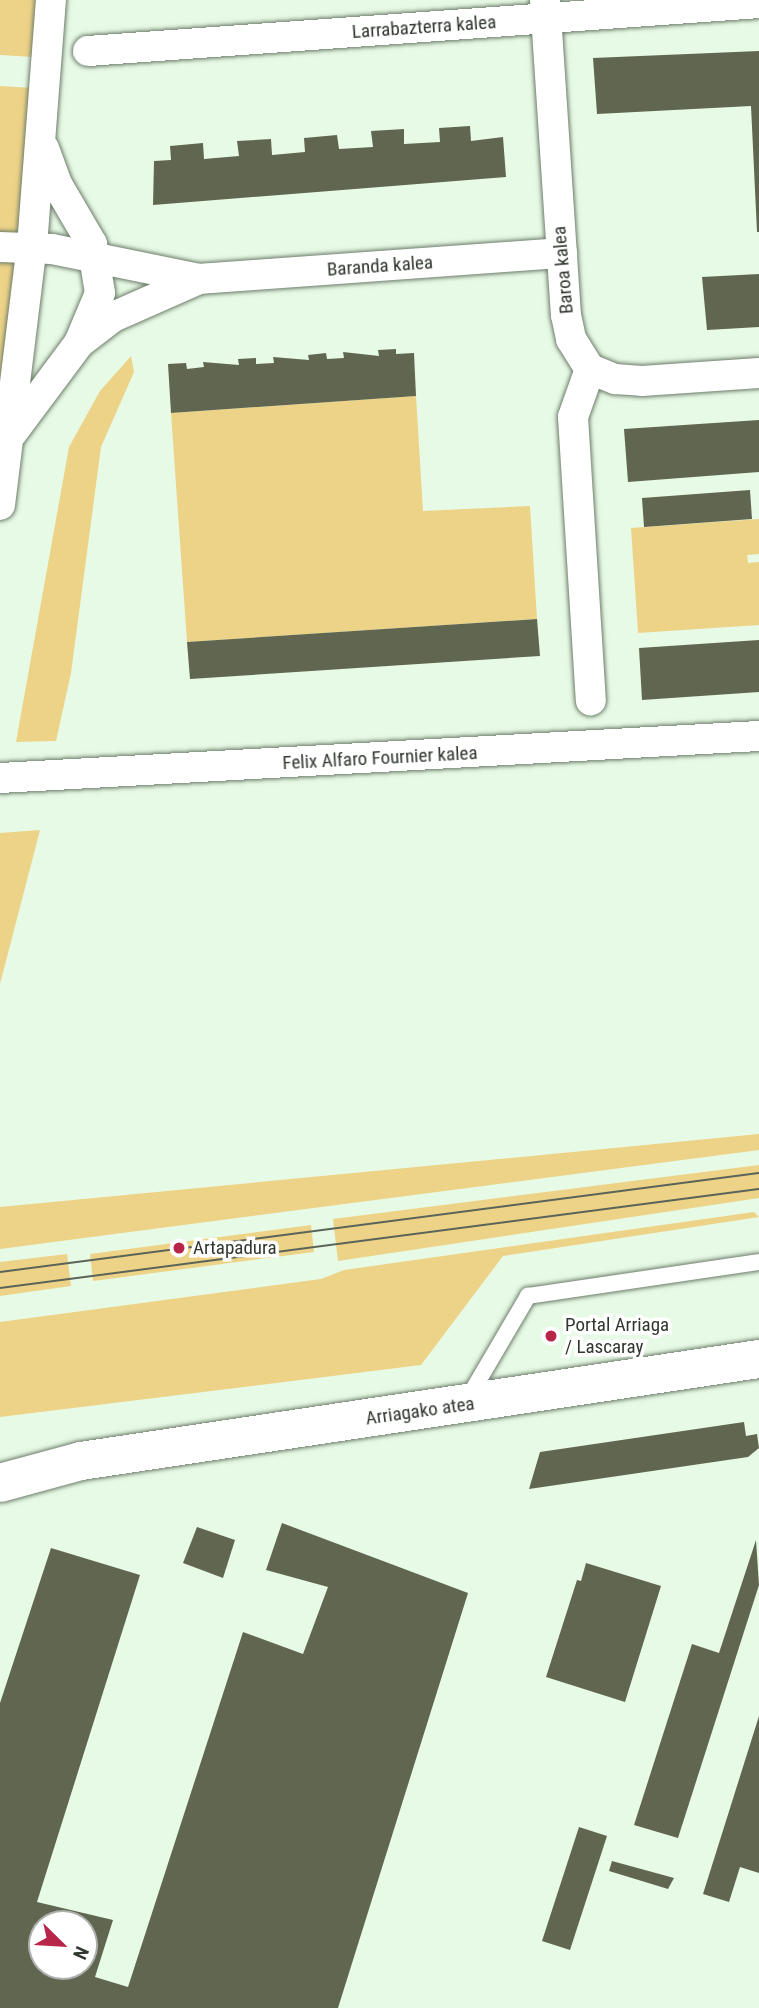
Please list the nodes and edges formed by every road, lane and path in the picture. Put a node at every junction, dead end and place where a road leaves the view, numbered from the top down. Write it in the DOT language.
graph roads {
  1 [pos="51,0"];
  2 [pos="759,3"];
  3 [pos="546,9"];
  4 [pos="88,51"];
  5 [pos="41,139"];
  6 [pos="32,246"];
  7 [pos="0,247"];
  8 [pos="562,253"];
  9 [pos="96,256"];
  10 [pos="199,279"];
  11 [pos="79,343"];
  12 [pos="590,369"];
  13 [pos="759,373"];
  14 [pos="5,438"];
  15 [pos="0,505"];
  16 [pos="592,700"];
  17 [pos="759,736"];
  18 [pos="0,778"];
  19 [pos="759,1262"];
  20 [pos="759,1359"];
  21 [pos="464,1405"];
  22 [pos="0,1455"];
  23 [pos="81,1461"];
  24 [pos="0,1483"];
  1 -- 5 [label="street"];
  2 -- 3 [label="street, Larrabazterra kalea"];
  3 -- 4 [label="street, Larrabazterra kalea"];
  3 -- 8 [label="street, Baroa kalea"];
  5 -- 6 [label="street"];
  5 -- 9 [label="street"];
  6 -- 7 [label="street, Baranda kalea"];
  6 -- 9 [label="street, Baranda kalea"];
  6 -- 14 [label="street"];
  8 -- 10 [label="street, Baranda kalea"];
  8 -- 12 [label="street, Baroa kalea"];
  9 -- 10 [label="street, Baranda kalea"];
  9 -- 11 [label="street"];
  10 -- 11 [label="street, Baranda kalea"];
  11 -- 14 [label="street"];
  12 -- 13 [label="street"];
  12 -- 16 [label="street"];
  14 -- 15 [label="street"];
  17 -- 18 [label="street, Felix Alfaro Fournier kalea"];
  19 -- 21 [label="lane"];
  20 -- 21 [label="main road, Arriagako atea"];
  21 -- 23 [label="main road, Arriagako atea"];
  22 -- 23 [label="main road, Arriagako atea"];
  23 -- 24 [label="main road, Arriagako atea"];
}
